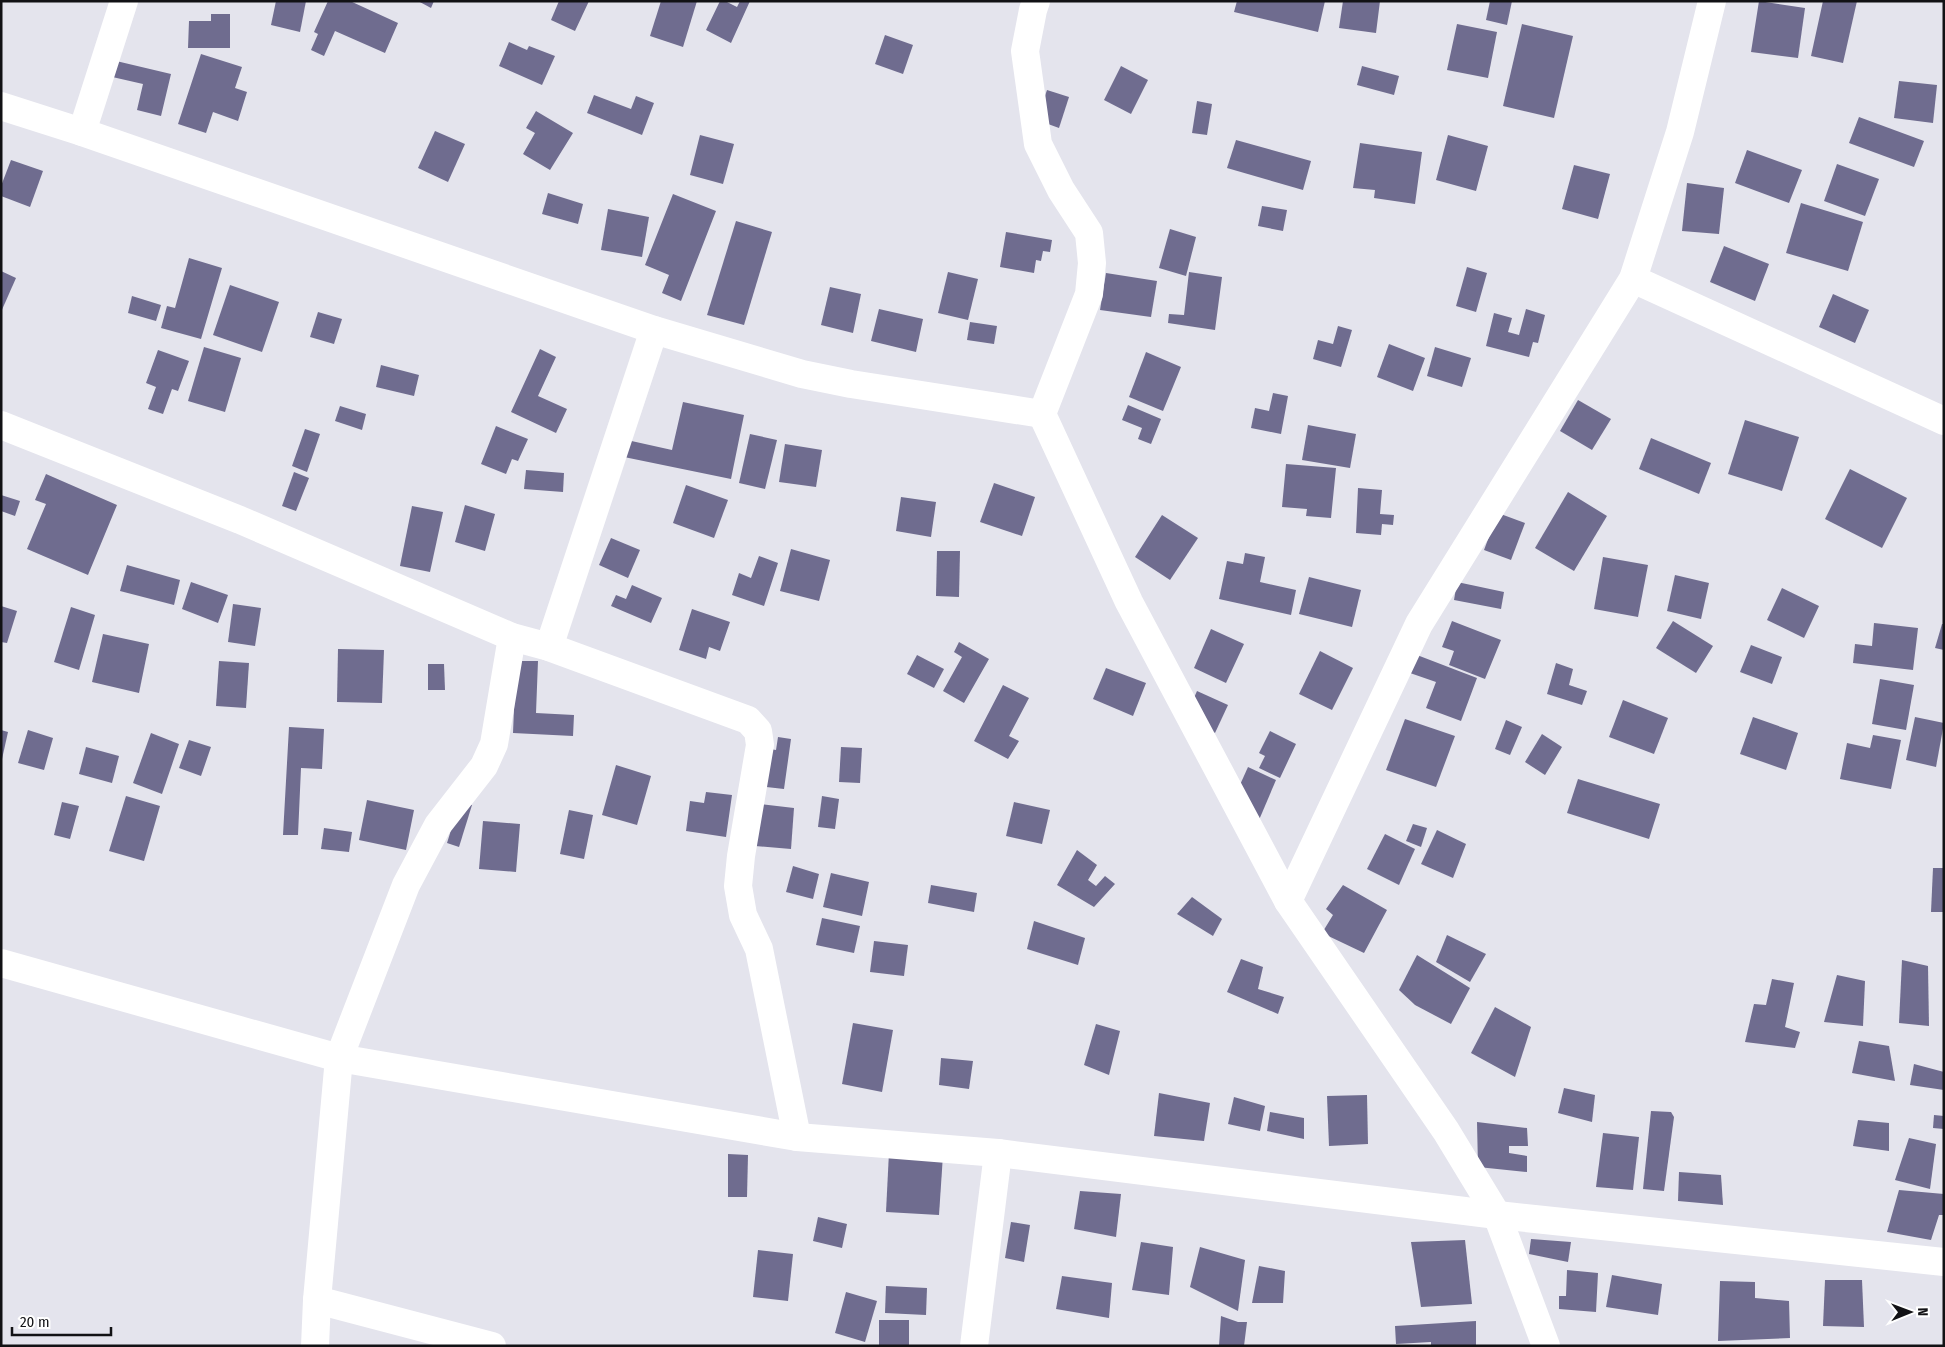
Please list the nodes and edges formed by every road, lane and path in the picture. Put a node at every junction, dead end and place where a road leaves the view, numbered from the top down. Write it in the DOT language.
graph roads {
  1 [pos="124,1"];
  2 [pos="1036,1"];
  3 [pos="1712,1"];
  4 [pos="1,106"];
  5 [pos="82,132"];
  6 [pos="1633,279"];
  7 [pos="654,330"];
  8 [pos="1042,414"];
  9 [pos="1944,420"];
  10 [pos="1,425"];
  11 [pos="512,637"];
  12 [pos="550,647"];
  13 [pos="1288,901"];
  14 [pos="1,963"];
  15 [pos="339,1058"];
  16 [pos="797,1137"];
  17 [pos="998,1153"];
  18 [pos="1497,1215"];
  19 [pos="1944,1262"];
  20 [pos="317,1300"];
  21 [pos="315,1346"];
  22 [pos="492,1346"];
  23 [pos="974,1346"];
  24 [pos="1546,1346"];
  1 -- 5 [label="street"];
  2 -- 8 [label="street"];
  3 -- 6 [label="street"];
  4 -- 5 [label="street"];
  5 -- 7 [label="street"];
  6 -- 9 [label="street"];
  6 -- 13 [label="street"];
  7 -- 8 [label="street"];
  7 -- 12 [label="street"];
  8 -- 13 [label="street"];
  10 -- 11 [label="street"];
  11 -- 12 [label="street"];
  11 -- 15 [label="street"];
  12 -- 16 [label="street"];
  13 -- 18 [label="street"];
  14 -- 15 [label="street"];
  15 -- 16 [label="street"];
  15 -- 20 [label="street"];
  16 -- 17 [label="street"];
  17 -- 18 [label="street"];
  17 -- 23 [label="street"];
  18 -- 19 [label="street"];
  18 -- 24 [label="street"];
  20 -- 21 [label="street"];
  20 -- 22 [label="street"];
}
